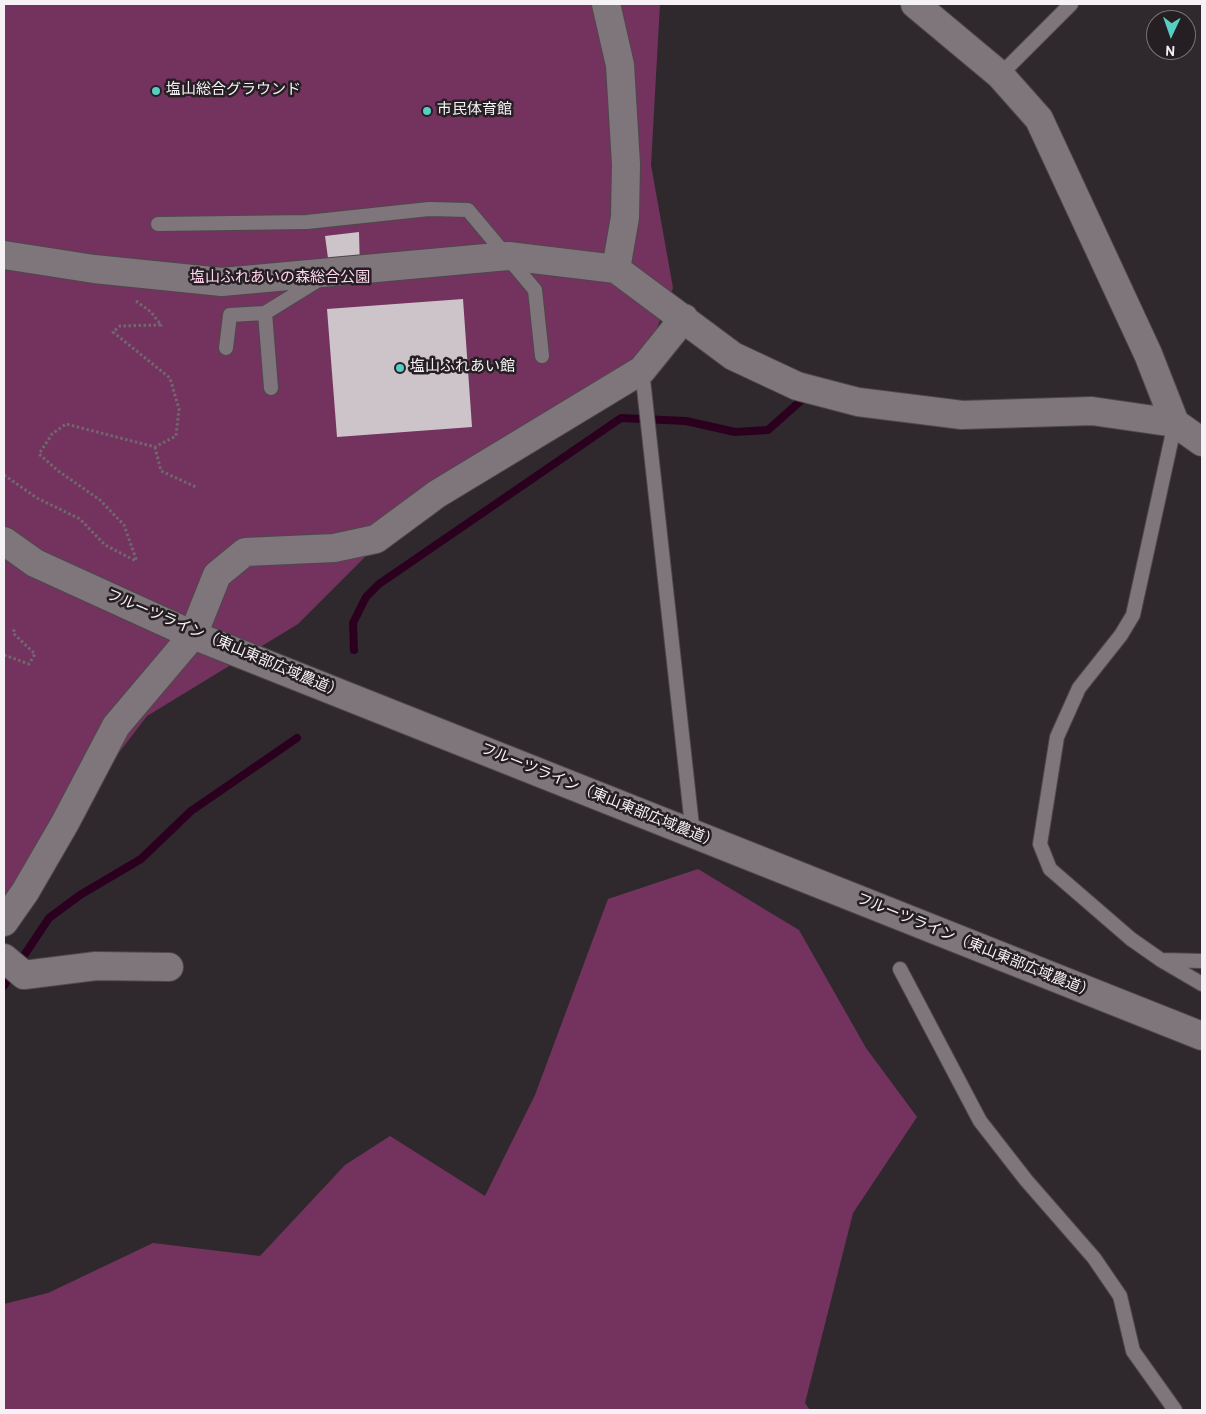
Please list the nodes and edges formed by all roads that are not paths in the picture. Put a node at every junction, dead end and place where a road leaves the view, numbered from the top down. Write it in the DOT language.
graph roads {
  1 [pos="606,4"];
  2 [pos="915,4"];
  3 [pos="1070,4"];
  4 [pos="1000,75"];
  5 [pos="158,224"];
  6 [pos="4,254"];
  7 [pos="508,256"];
  8 [pos="616,269"];
  9 [pos="330,273"];
  10 [pos="265,313"];
  11 [pos="684,318"];
  12 [pos="226,348"];
  13 [pos="542,356"];
  14 [pos="643,377"];
  15 [pos="271,388"];
  16 [pos="1175,423"];
  17 [pos="1202,442"];
  18 [pos="4,541"];
  19 [pos="193,635"];
  20 [pos="693,835"];
  21 [pos="4,922"];
  22 [pos="4,958"];
  23 [pos="1161,960"];
  24 [pos="1202,961"];
  25 [pos="169,967"];
  26 [pos="900,969"];
  27 [pos="1202,984"];
  28 [pos="1202,1036"];
  29 [pos="1176,1410"];
  1 -- 8 [label="street"];
  2 -- 4 [label="street"];
  3 -- 4 [label="lane"];
  4 -- 16 [label="street"];
  5 -- 7 [label="lane"];
  6 -- 9 [label="street"];
  7 -- 8 [label="street"];
  7 -- 9 [label="street"];
  7 -- 13 [label="lane"];
  8 -- 11 [label="street"];
  9 -- 10 [label="lane"];
  10 -- 12 [label="lane"];
  10 -- 15 [label="lane"];
  11 -- 14 [label="street"];
  11 -- 16 [label="street"];
  14 -- 19 [label="street"];
  14 -- 20 [label="lane"];
  16 -- 17 [label="street"];
  16 -- 23 [label="lane"];
  18 -- 19 [label="street, フルーツライン（東山東部広域農道）"];
  19 -- 20 [label="street, フルーツライン（東山東部広域農道）"];
  19 -- 21 [label="street"];
  20 -- 28 [label="street, フルーツライン（東山東部広域農道）"];
  22 -- 25 [label="street"];
  23 -- 24 [label="lane"];
  23 -- 27 [label="lane"];
  26 -- 29 [label="lane"];
}
